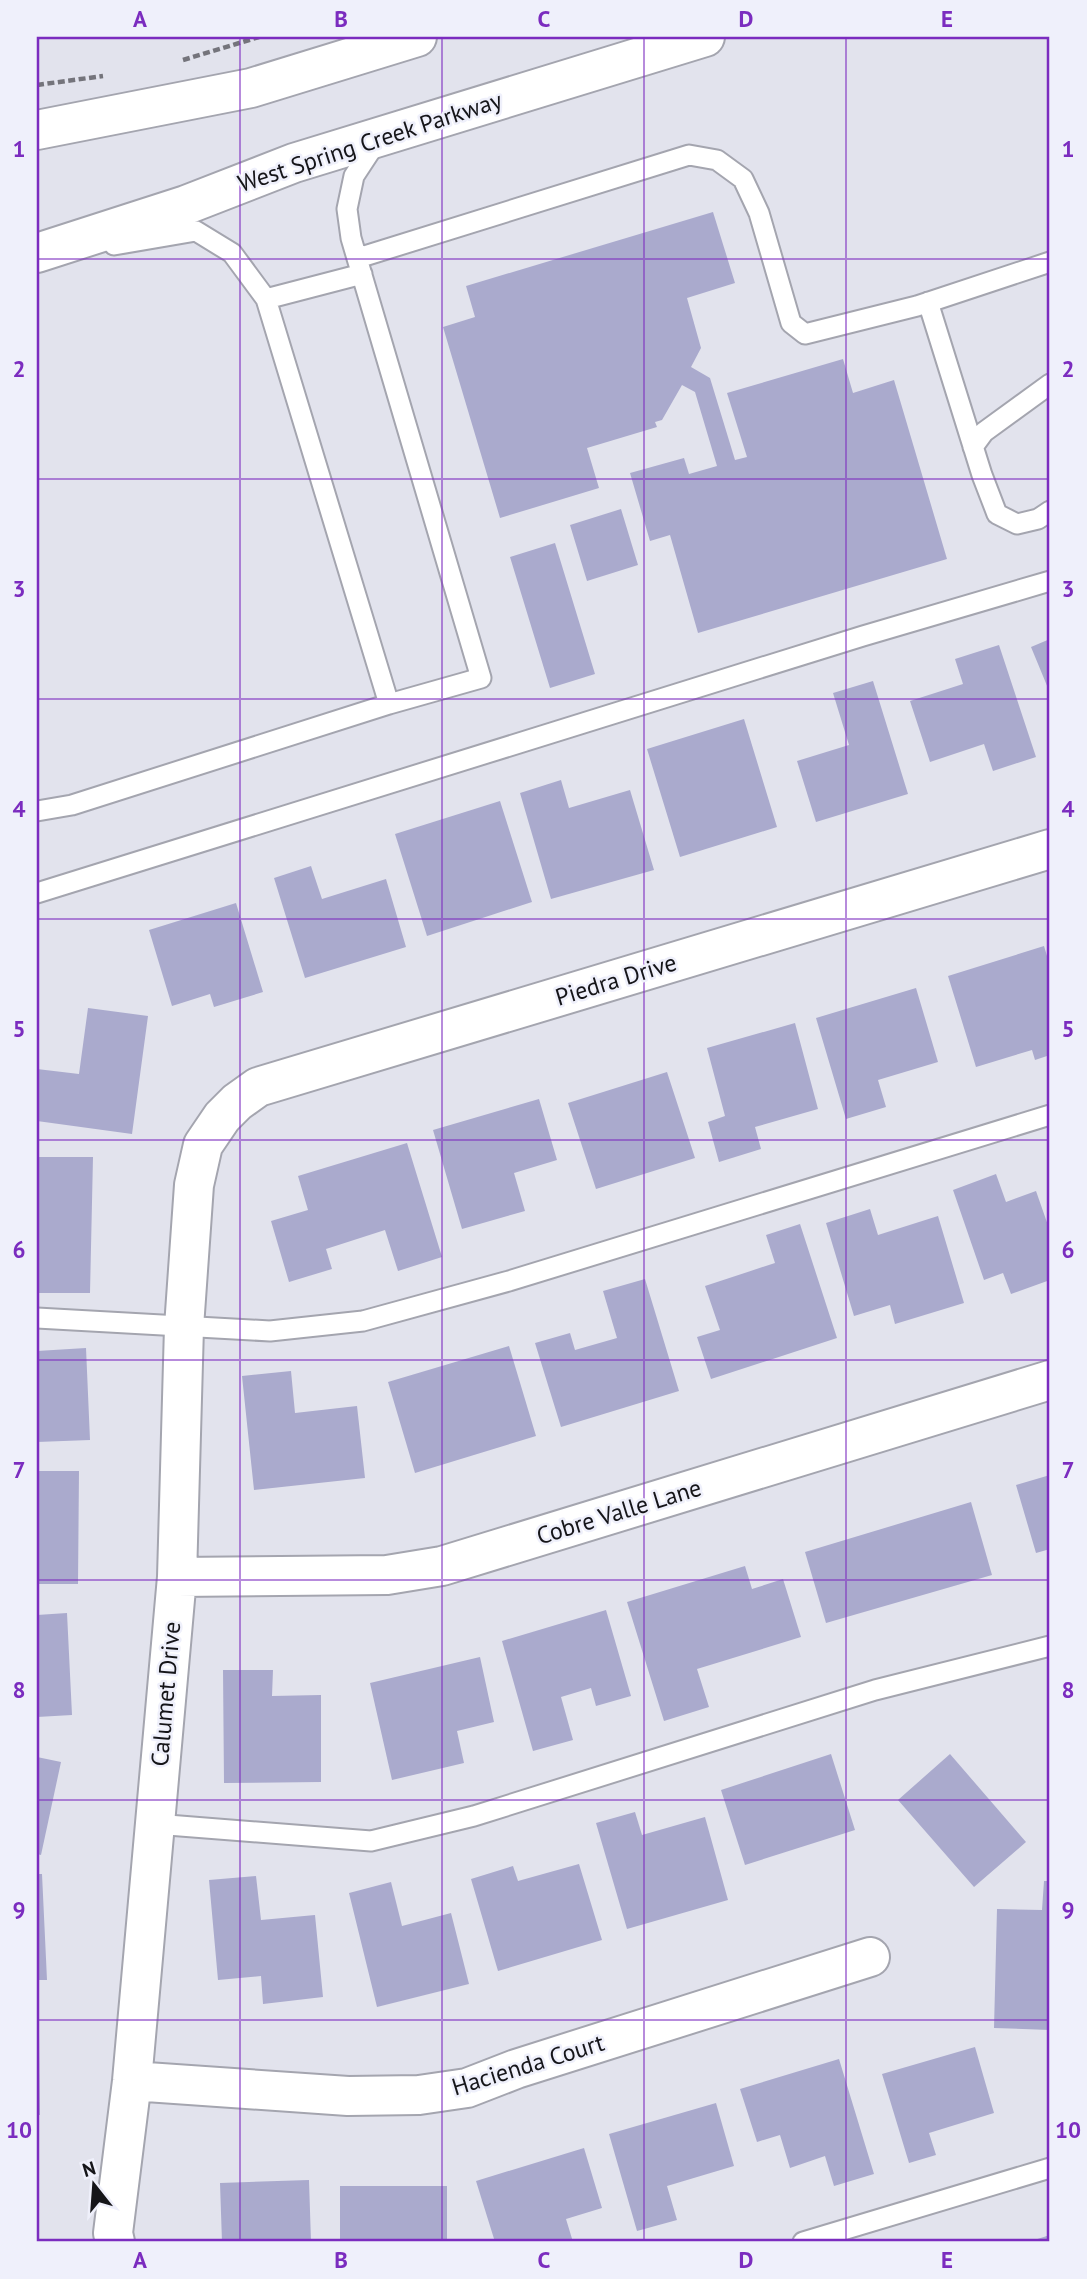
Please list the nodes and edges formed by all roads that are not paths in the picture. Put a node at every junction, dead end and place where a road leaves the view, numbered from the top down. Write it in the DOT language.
graph roads {
  1 [pos="417,37"];
  2 [pos="705,37"];
  3 [pos="37,130"];
  4 [pos="380,137"];
  5 [pos="37,255"];
  6 [pos="1050,262"];
  7 [pos="360,266"];
  8 [pos="267,299"];
  9 [pos="928,303"];
  10 [pos="1050,384"];
  11 [pos="973,447"];
  12 [pos="1050,510"];
  13 [pos="1050,581"];
  14 [pos="389,704"];
  15 [pos="37,811"];
  16 [pos="1050,849"];
  17 [pos="37,893"];
  18 [pos="1050,1115"];
  19 [pos="203,1145"];
  20 [pos="37,1318"];
  21 [pos="184,1327"];
  22 [pos="1050,1380"];
  23 [pos="177,1577"];
  24 [pos="1050,1646"];
  25 [pos="155,1824"];
  26 [pos="870,1957"];
  27 [pos="132,2081"];
  28 [pos="1050,2168"];
  29 [pos="115,2242"];
  30 [pos="803,2242"];
  1 -- 3 [label="street"];
  2 -- 4 [label="street, West Spring Creek Parkway"];
  4 -- 5 [label="street, West Spring Creek Parkway"];
  4 -- 7 [label="lane"];
  5 -- 8 [label="lane"];
  6 -- 9 [label="lane"];
  7 -- 8 [label="lane"];
  7 -- 9 [label="lane"];
  7 -- 14 [label="lane"];
  8 -- 14 [label="lane"];
  9 -- 11 [label="lane"];
  10 -- 11 [label="lane"];
  11 -- 12 [label="lane"];
  13 -- 17 [label="lane"];
  14 -- 15 [label="lane"];
  16 -- 19 [label="street, Piedra Drive"];
  18 -- 21 [label="lane"];
  19 -- 21 [label="street, Calumet Drive"];
  20 -- 21 [label="lane"];
  21 -- 23 [label="street, Calumet Drive"];
  22 -- 23 [label="street, Cobre Valle Lane"];
  23 -- 25 [label="street, Calumet Drive"];
  24 -- 25 [label="lane"];
  25 -- 27 [label="street, Calumet Drive"];
  26 -- 27 [label="street, Hacienda Court"];
  27 -- 29 [label="street, Calumet Drive"];
  28 -- 30 [label="lane"];
}
